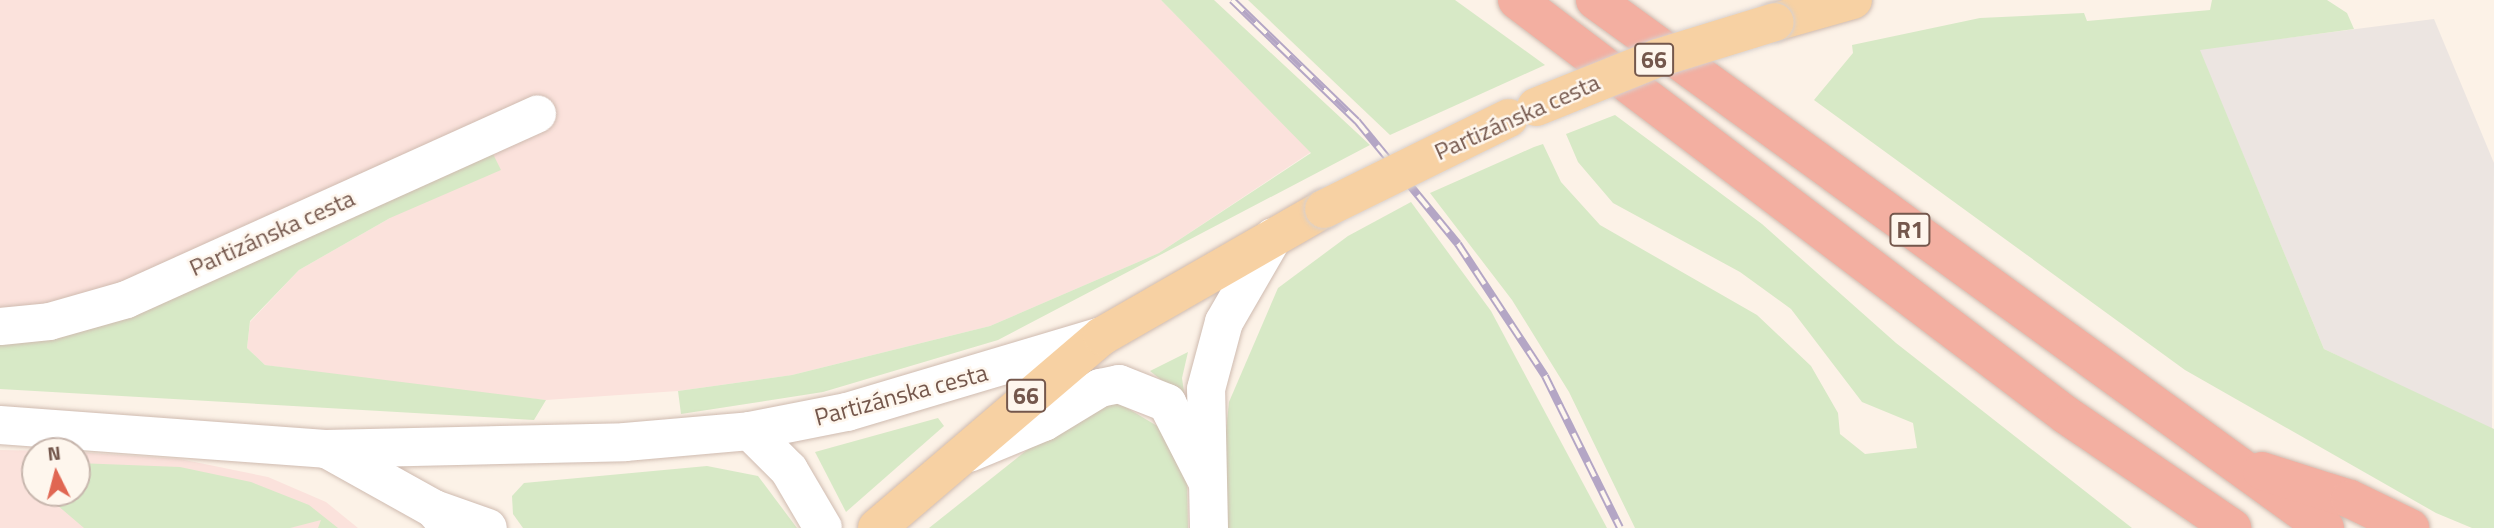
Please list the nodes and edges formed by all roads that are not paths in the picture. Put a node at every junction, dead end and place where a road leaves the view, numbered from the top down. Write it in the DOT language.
graph roads {
  1 [pos="1517,0"];
  2 [pos="1595,0"];
  3 [pos="1853,0"];
  4 [pos="537,113"];
  5 [pos="1273,237"];
  6 [pos="0,326"];
  7 [pos="1102,336"];
  8 [pos="0,425"];
  9 [pos="750,431"];
  10 [pos="325,449"];
  11 [pos="2220,458"];
  12 [pos="953,460"];
  13 [pos="1207,481"];
  14 [pos="442,522"];
  15 [pos="488,528"];
  16 [pos="823,528"];
  17 [pos="877,528"];
  18 [pos="1209,528"];
  19 [pos="2232,528"];
  20 [pos="2325,528"];
  21 [pos="2410,528"];
  1 -- 19 [label="highway, R1"];
  2 -- 11 [label="highway, R1"];
  3 -- 5 [label="main road, Partizánska cesta / 66, bridge"];
  4 -- 6 [label="street, Partizánska cesta"];
  5 -- 7 [label="main road, Partizánska cesta / 66"];
  5 -- 13 [label="street"];
  7 -- 9 [label="street, Partizánska cesta"];
  7 -- 12 [label="main road, 66"];
  8 -- 10 [label="street, Partizánska cesta"];
  9 -- 10 [label="street, Partizánska cesta"];
  9 -- 16 [label="street"];
  10 -- 14 [label="street, Partizánska cesta"];
  11 -- 20 [label="highway, R1"];
  11 -- 21 [label="highway"];
  12 -- 13 [label="street"];
  12 -- 17 [label="main road, 66"];
  13 -- 18 [label="street"];
  14 -- 15 [label="street, Partizánska cesta"];
}
